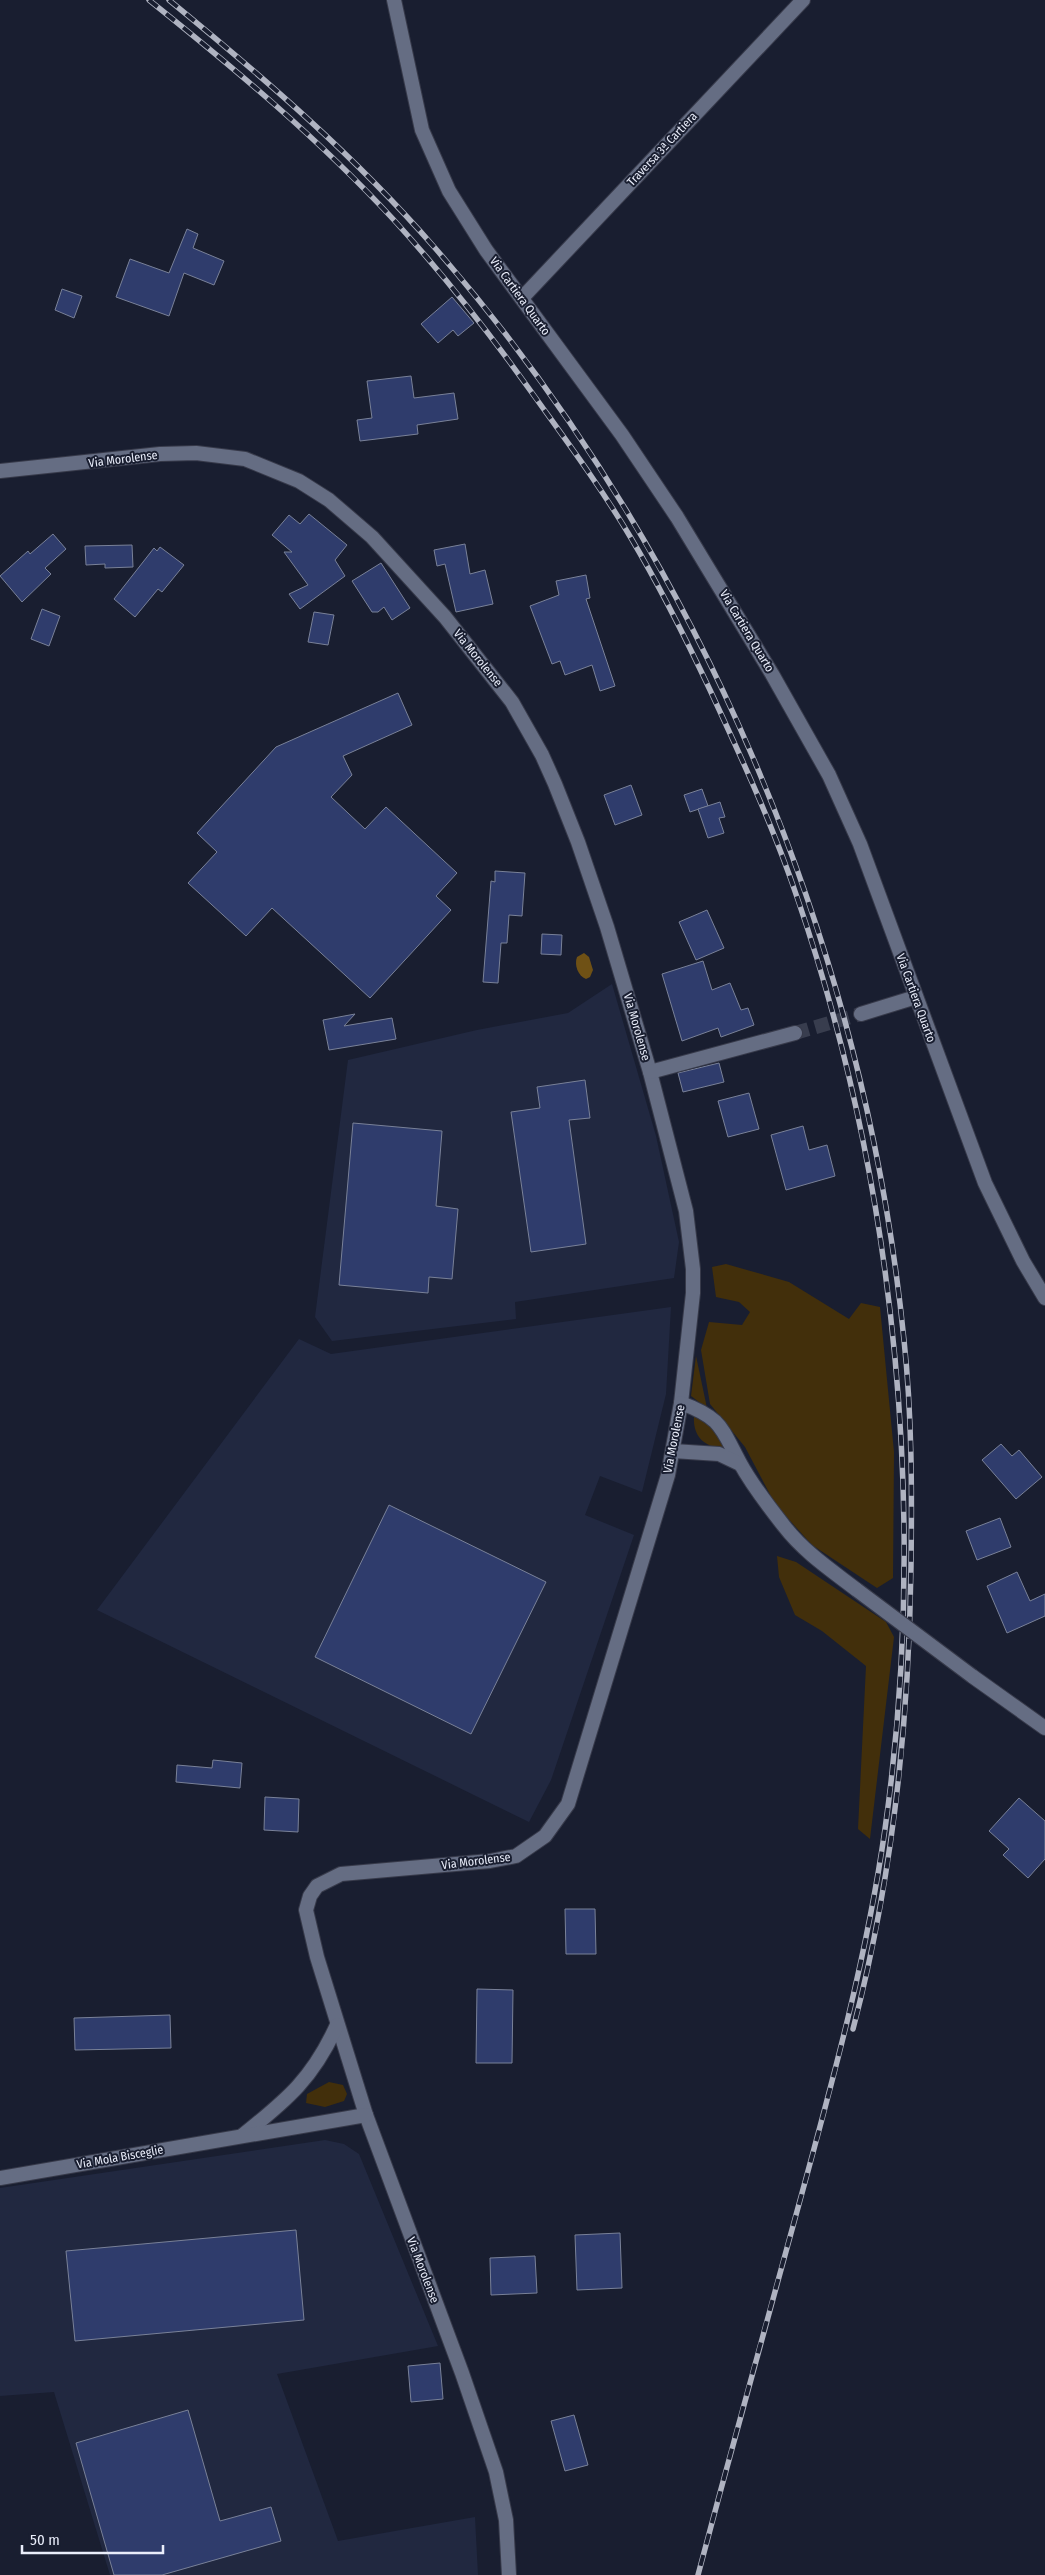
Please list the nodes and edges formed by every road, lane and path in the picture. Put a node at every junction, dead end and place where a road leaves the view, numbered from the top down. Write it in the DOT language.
graph roads {
  1 [pos="394,0"];
  2 [pos="803,0"];
  3 [pos="522,298"];
  4 [pos="0,471"];
  5 [pos="916,997"];
  6 [pos="860,1014"];
  7 [pos="795,1033"];
  8 [pos="650,1072"];
  9 [pos="1040,1282"];
  10 [pos="1045,1298"];
  11 [pos="681,1403"];
  12 [pos="673,1451"];
  13 [pos="740,1464"];
  14 [pos="1045,1728"];
  15 [pos="337,2025"];
  16 [pos="366,2115"];
  17 [pos="240,2137"];
  18 [pos="0,2178"];
  19 [pos="509,2575"];
  1 -- 3 [label="street, Via Cartiera Quarto"];
  2 -- 3 [label="street, Traversa 3ª Cartiera"];
  3 -- 5 [label="street, Via Cartiera Quarto"];
  4 -- 8 [label="street, Via Morolense"];
  5 -- 6 [label="street"];
  5 -- 9 [label="street, Via Cartiera Quarto"];
  7 -- 8 [label="street"];
  8 -- 11 [label="street, Via Morolense"];
  9 -- 10 [label="street, Via Cartiera Quarto"];
  11 -- 12 [label="street, Via Morolense"];
  11 -- 13 [label="street"];
  12 -- 13 [label="street"];
  12 -- 15 [label="street, Via Morolense"];
  13 -- 14 [label="street, bridge"];
  15 -- 16 [label="street, Via Morolense"];
  15 -- 17 [label="street"];
  16 -- 17 [label="street, Via Mola Bisceglie"];
  16 -- 19 [label="street, Via Morolense"];
  17 -- 18 [label="street, Via Mola Bisceglie"];
}
